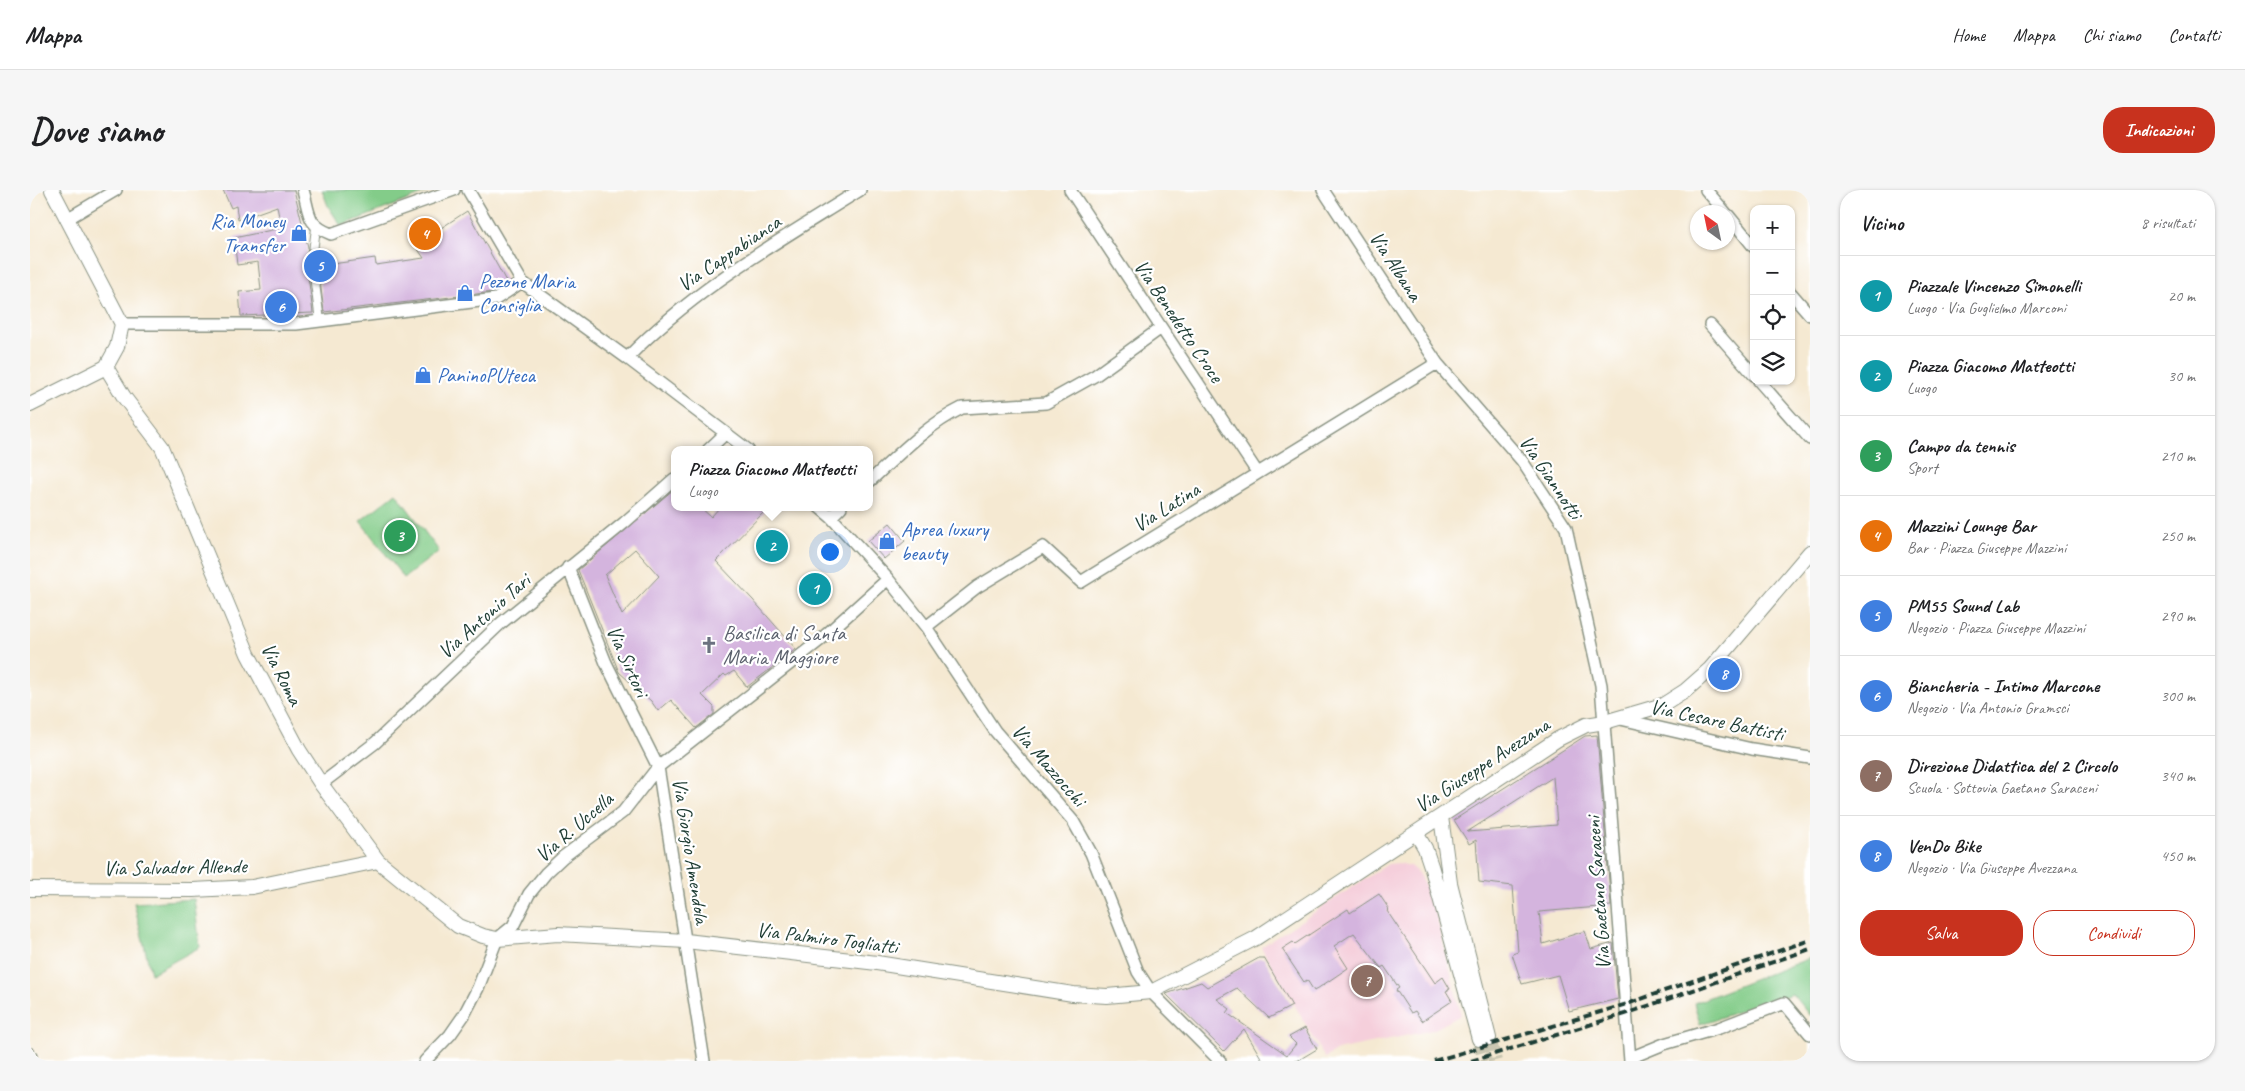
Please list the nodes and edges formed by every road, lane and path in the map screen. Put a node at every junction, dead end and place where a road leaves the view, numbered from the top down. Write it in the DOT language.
graph roads {
  1 [pos="52,190"];
  2 [pos="116,190"];
  3 [pos="304,190"];
  4 [pos="454,190"];
  5 [pos="860,190"];
  6 [pos="1070,190"];
  7 [pos="1323,190"];
  8 [pos="1706,190"];
  9 [pos="474,192"];
  10 [pos="1719,205"];
  11 [pos="67,219"];
  12 [pos="1735,224"];
  13 [pos="316,228"];
  14 [pos="1750,242"];
  15 [pos="522,282"];
  16 [pos="1793,295"];
  17 [pos="1810,316"];
  18 [pos="320,321"];
  19 [pos="122,324"];
  20 [pos="1710,325"];
  21 [pos="1161,328"];
  22 [pos="627,358"];
  23 [pos="1438,363"];
  24 [pos="106,367"];
  25 [pos="1750,370"];
  26 [pos="1763,385"];
  27 [pos="30,406"];
  28 [pos="726,433"];
  29 [pos="1810,439"];
  30 [pos="712,446"];
  31 [pos="743,446"];
  32 [pos="1257,472"];
  33 [pos="873,478"];
  34 [pos="671,482"];
  35 [pos="823,511"];
  36 [pos="837,511"];
  37 [pos="830,517"];
  38 [pos="1810,552"];
  39 [pos="568,567"];
  40 [pos="888,579"];
  41 [pos="926,627"];
  42 [pos="1610,720"];
  43 [pos="1810,758"];
  44 [pos="658,767"];
  45 [pos="321,784"];
  46 [pos="1440,817"];
  47 [pos="1416,833"];
  48 [pos="378,861"];
  49 [pos="30,889"];
  50 [pos="498,939"];
  51 [pos="686,941"];
  52 [pos="1151,992"];
  53 [pos="1810,1034"];
  54 [pos="30,1054"];
  55 [pos="1630,1059"];
  56 [pos="32,1061"];
  57 [pos="425,1061"];
  58 [pos="704,1061"];
  59 [pos="1220,1061"];
  1 -- 11 [label="street"];
  2 -- 11 [label="street"];
  3 -- 13 [label="street"];
  4 -- 13 [label="street"];
  5 -- 22 [label="street, Via Cappabianca"];
  6 -- 21 [label="street, Via Benedetto Croce"];
  7 -- 23 [label="street, Via Albana"];
  8 -- 10 [label="street"];
  9 -- 15 [label="street"];
  11 -- 19 [label="street"];
  12 -- 14 [label="street"];
  13 -- 18 [label="street"];
  15 -- 18 [label="street"];
  15 -- 22 [label="street"];
  16 -- 17 [label="street"];
  18 -- 19 [label="street"];
  19 -- 24 [label="street"];
  20 -- 25 [label="street"];
  21 -- 32 [label="street, Via Benedetto Croce"];
  21 -- 33 [label="street"];
  22 -- 28 [label="street"];
  23 -- 32 [label="street, Via Latina"];
  23 -- 42 [label="street, Via Giannotti"];
  24 -- 27 [label="street"];
  24 -- 45 [label="street, Via Roma"];
  26 -- 29 [label="street"];
  28 -- 30 [label="street"];
  28 -- 31 [label="street"];
  32 -- 41 [label="street, Via Latina"];
  34 -- 39 [label="street, Via Antonio Tari"];
  35 -- 37 [label="street, Via Mazzocchi"];
  36 -- 37 [label="street"];
  37 -- 40 [label="street, Via Mazzocchi"];
  38 -- 42 [label="street, Via Giuseppe Avezzana"];
  39 -- 44 [label="street, Via Sirtori"];
  39 -- 45 [label="street, Via Antonio Tari"];
  40 -- 41 [label="street, Via Mazzocchi"];
  40 -- 44 [label="street, Via R. Uccella"];
  41 -- 52 [label="street, Via Mazzocchi"];
  42 -- 43 [label="street, Via Cesare Battisti"];
  42 -- 46 [label="street, Via Giuseppe Avezzana"];
  42 -- 55 [label="street, Via Gaetano Saraceni"];
  44 -- 50 [label="street, Via R. Uccella"];
  44 -- 51 [label="street, Via Giorgio Amendola"];
  45 -- 48 [label="street, Via Roma"];
  46 -- 47 [label="street, Via Giuseppe Avezzana"];
  46 -- 47 [label="street"];
  47 -- 52 [label="street, Via Giuseppe Avezzana"];
  48 -- 49 [label="street, Via Salvador Allende"];
  48 -- 50 [label="street, Via Roma"];
  50 -- 51 [label="street, Via Palmiro Togliatti"];
  50 -- 57 [label="street"];
  51 -- 52 [label="street, Via Palmiro Togliatti"];
  51 -- 58 [label="street, Via Giorgio Amendola"];
  52 -- 59 [label="street, Via Mazzocchi"];
  53 -- 55 [label="street"];
  54 -- 56 [label="street"];
}
